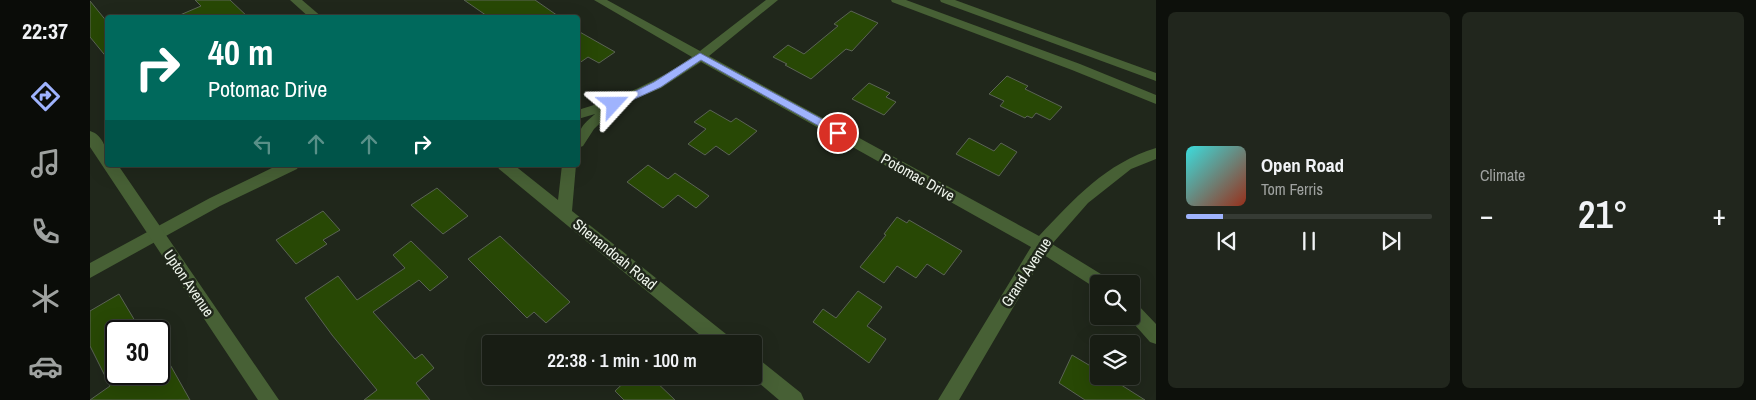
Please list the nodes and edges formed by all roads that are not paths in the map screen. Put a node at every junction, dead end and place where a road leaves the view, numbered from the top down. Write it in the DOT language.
graph roads {
  1 [pos="295,0"];
  2 [pos="599,0"];
  3 [pos="773,0"];
  4 [pos="896,0"];
  5 [pos="944,0"];
  6 [pos="314,15"];
  7 [pos="700,56"];
  8 [pos="1156,77"];
  9 [pos="1156,100"];
  10 [pos="614,104"];
  11 [pos="580,113"];
  12 [pos="90,136"];
  13 [pos="580,140"];
  14 [pos="1156,153"];
  15 [pos="105,158"];
  16 [pos="111,167"];
  17 [pos="273,167"];
  18 [pos="287,167"];
  19 [pos="506,167"];
  20 [pos="569,167"];
  21 [pos="191,213"];
  22 [pos="564,213"];
  23 [pos="156,234"];
  24 [pos="1040,245"];
  25 [pos="90,271"];
  26 [pos="1090,276"];
  27 [pos="1140,319"];
  28 [pos="714,335"];
  29 [pos="1156,336"];
  30 [pos="762,374"];
  31 [pos="269,400"];
  32 [pos="794,400"];
  33 [pos="948,400"];
  1 -- 6 [label="street"];
  2 -- 7 [label="street, Potomac Drive"];
  3 -- 7 [label="street"];
  4 -- 9 [label="street"];
  5 -- 8 [label="street"];
  7 -- 10 [label="street"];
  7 -- 24 [label="street, Potomac Drive"];
  10 -- 11 [label="street"];
  10 -- 13 [label="street"];
  12 -- 15 [label="street"];
  14 -- 24 [label="street, Grand Avenue"];
  16 -- 23 [label="street, Upton Avenue"];
  17 -- 21 [label="street"];
  18 -- 21 [label="street"];
  19 -- 22 [label="street, Shenandoah Road"];
  20 -- 22 [label="street"];
  21 -- 23 [label="street"];
  22 -- 28 [label="street, Shenandoah Road"];
  23 -- 25 [label="street"];
  23 -- 31 [label="street, Upton Avenue"];
  24 -- 26 [label="street, Potomac Drive"];
  24 -- 33 [label="street, Grand Avenue"];
  27 -- 29 [label="street"];
  30 -- 32 [label="street"];
}
